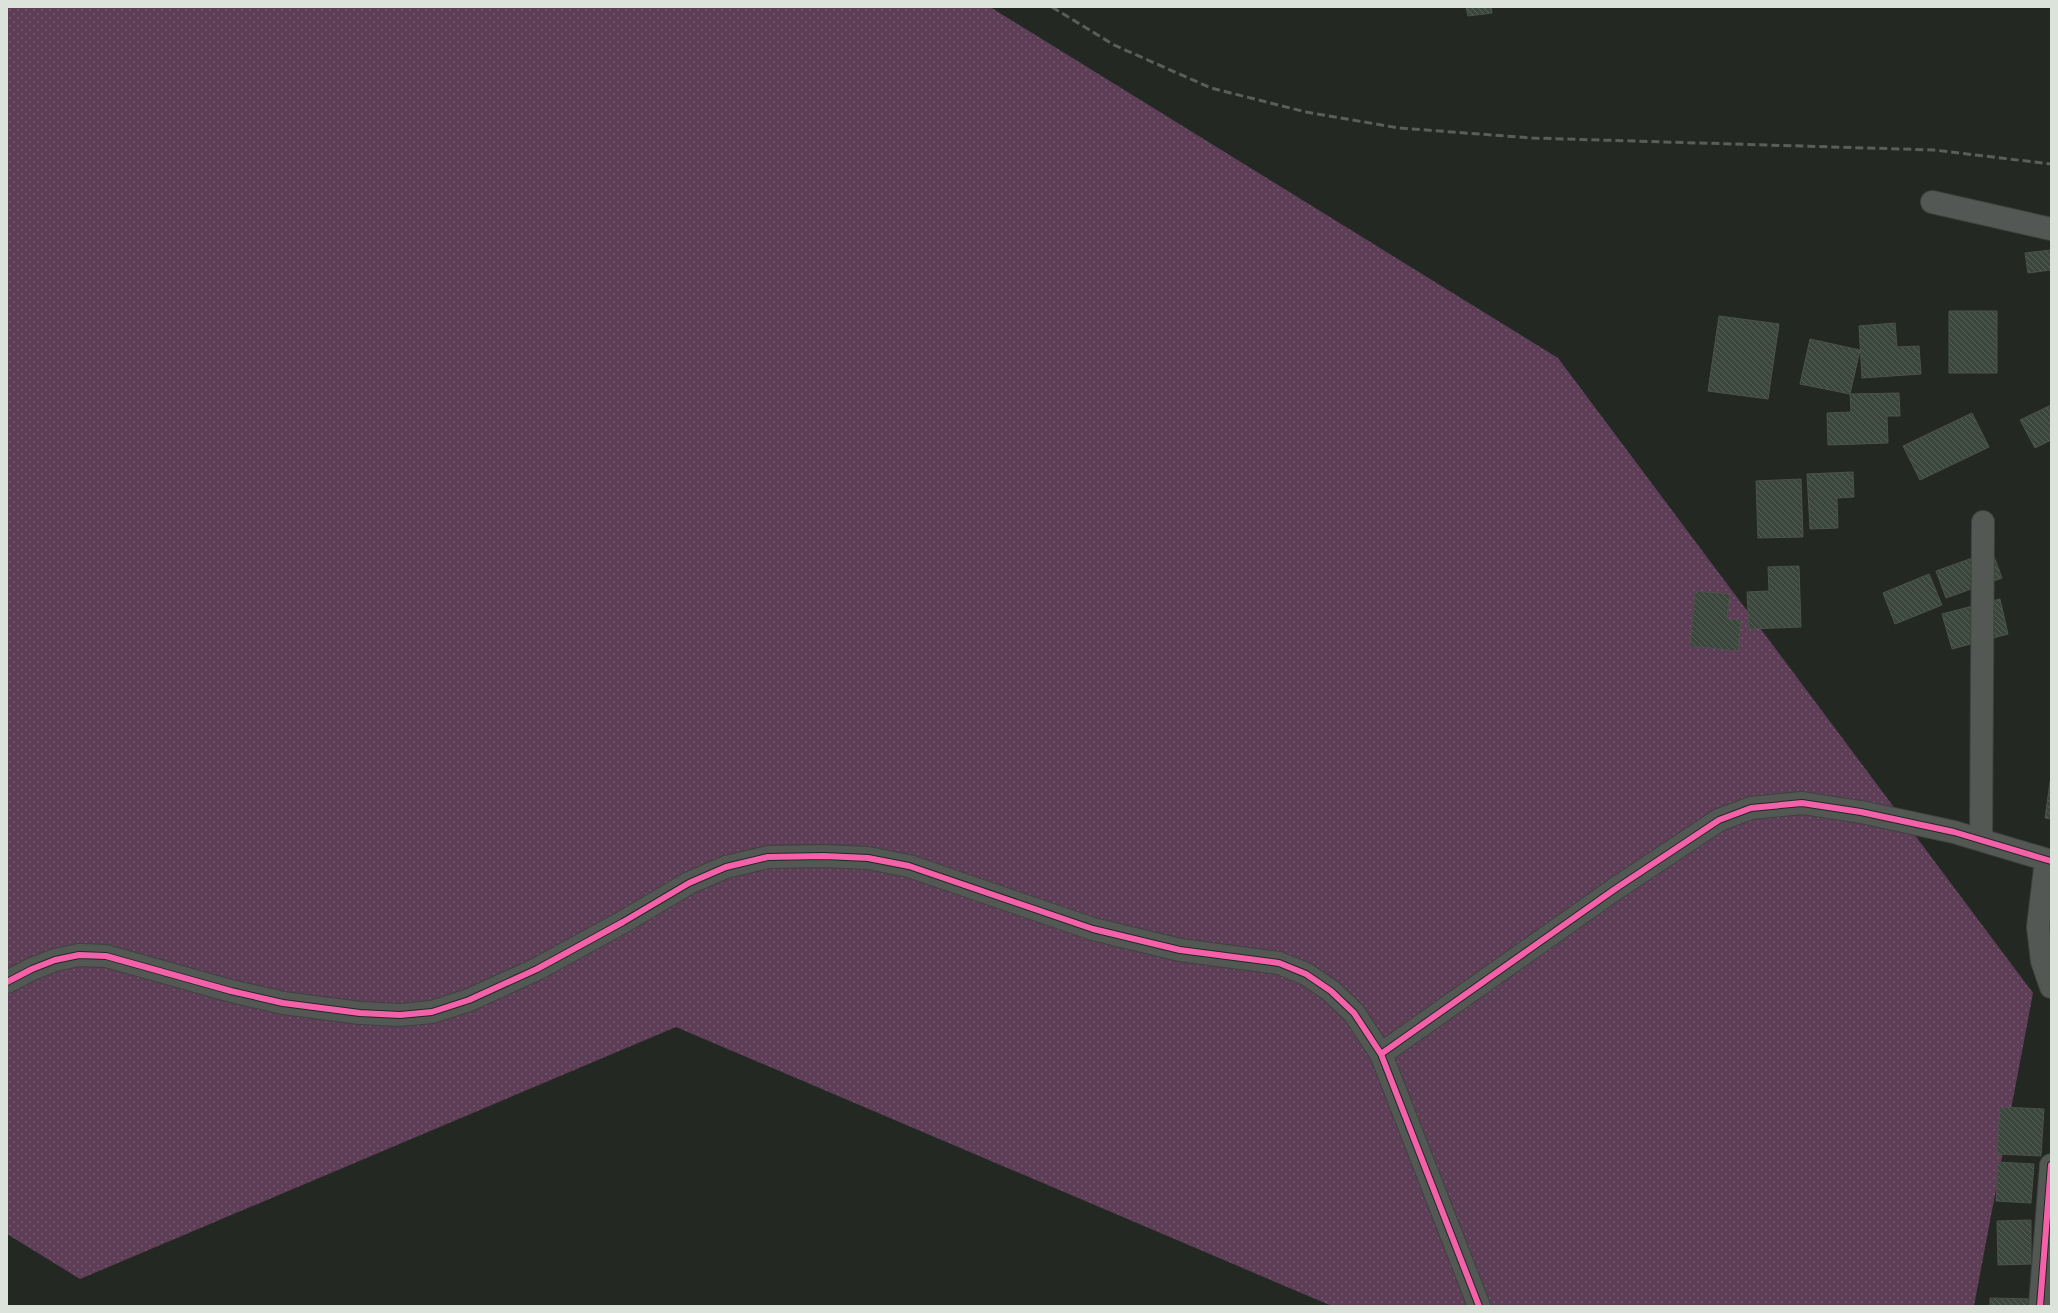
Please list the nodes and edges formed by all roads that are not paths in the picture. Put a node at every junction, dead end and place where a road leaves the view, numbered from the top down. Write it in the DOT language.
graph roads {
  1 [pos="1932,202"];
  2 [pos="2051,229"];
  3 [pos="1983,522"];
  4 [pos="1981,840"];
  5 [pos="2049,861"];
  6 [pos="7,982"];
  7 [pos="2051,988"];
  8 [pos="1381,1054"];
  9 [pos="2051,1165"];
  10 [pos="1479,1306"];
  11 [pos="2040,1306"];
  1 -- 2 [label="street"];
  3 -- 4 [label="street"];
  4 -- 5 [label="street"];
  4 -- 8 [label="street"];
  5 -- 7 [label="street"];
  6 -- 8 [label="street"];
  8 -- 10 [label="street"];
  9 -- 11 [label="street"];
}
